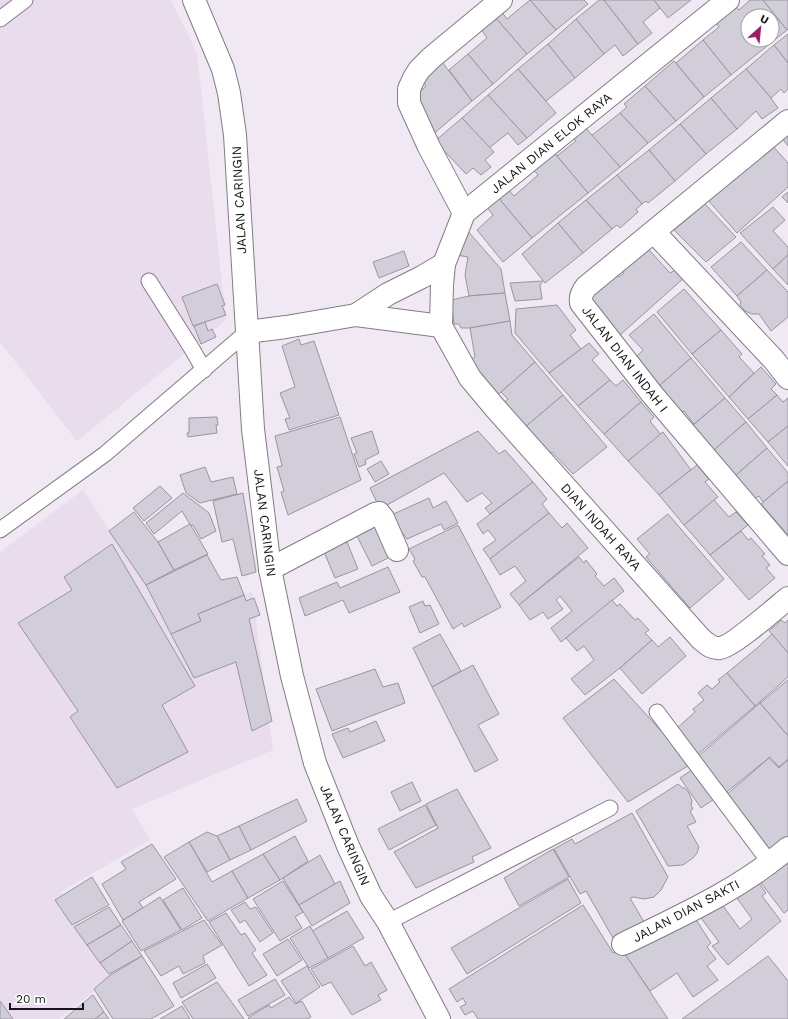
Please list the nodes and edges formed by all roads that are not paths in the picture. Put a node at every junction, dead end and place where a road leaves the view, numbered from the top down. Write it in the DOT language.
graph roads {
  1 [pos="25,0"];
  2 [pos="194,0"];
  3 [pos="728,0"];
  4 [pos="498,1"];
  5 [pos="0,19"];
  6 [pos="788,121"];
  7 [pos="464,213"];
  8 [pos="654,232"];
  9 [pos="444,264"];
  10 [pos="149,281"];
  11 [pos="356,315"];
  12 [pos="442,326"];
  13 [pos="247,332"];
  14 [pos="204,370"];
  15 [pos="788,378"];
  16 [pos="0,530"];
  17 [pos="397,550"];
  18 [pos="788,554"];
  19 [pos="270,569"];
  20 [pos="788,598"];
  21 [pos="657,712"];
  22 [pos="610,808"];
  23 [pos="788,848"];
  24 [pos="770,863"];
  25 [pos="388,922"];
  26 [pos="623,944"];
  27 [pos="439,1019"];
  1 -- 5 [label="lane"];
  2 -- 13 [label="street, JALAN CARINGIN"];
  3 -- 7 [label="street, JALAN DIAN ELOK RAYA"];
  4 -- 7 [label="street"];
  6 -- 8 [label="street, JALAN DIAN INDAH I"];
  7 -- 9 [label="street, JALAN DIAN ELOK RAYA"];
  8 -- 15 [label="street"];
  8 -- 18 [label="street, JALAN DIAN INDAH I"];
  9 -- 11 [label="street"];
  9 -- 12 [label="street, JALAN DIAN ELOK RAYA"];
  10 -- 14 [label="lane"];
  11 -- 12 [label="street"];
  11 -- 13 [label="street"];
  12 -- 20 [label="street, DIAN INDAH RAYA"];
  13 -- 14 [label="lane"];
  13 -- 19 [label="street, JALAN CARINGIN"];
  14 -- 16 [label="lane"];
  17 -- 19 [label="street"];
  19 -- 25 [label="street, JALAN CARINGIN"];
  21 -- 24 [label="lane"];
  22 -- 25 [label="lane"];
  23 -- 24 [label="street, JALAN DIAN SAKTI"];
  24 -- 26 [label="street, JALAN DIAN SAKTI"];
  25 -- 27 [label="street, JALAN CARINGIN"];
}
